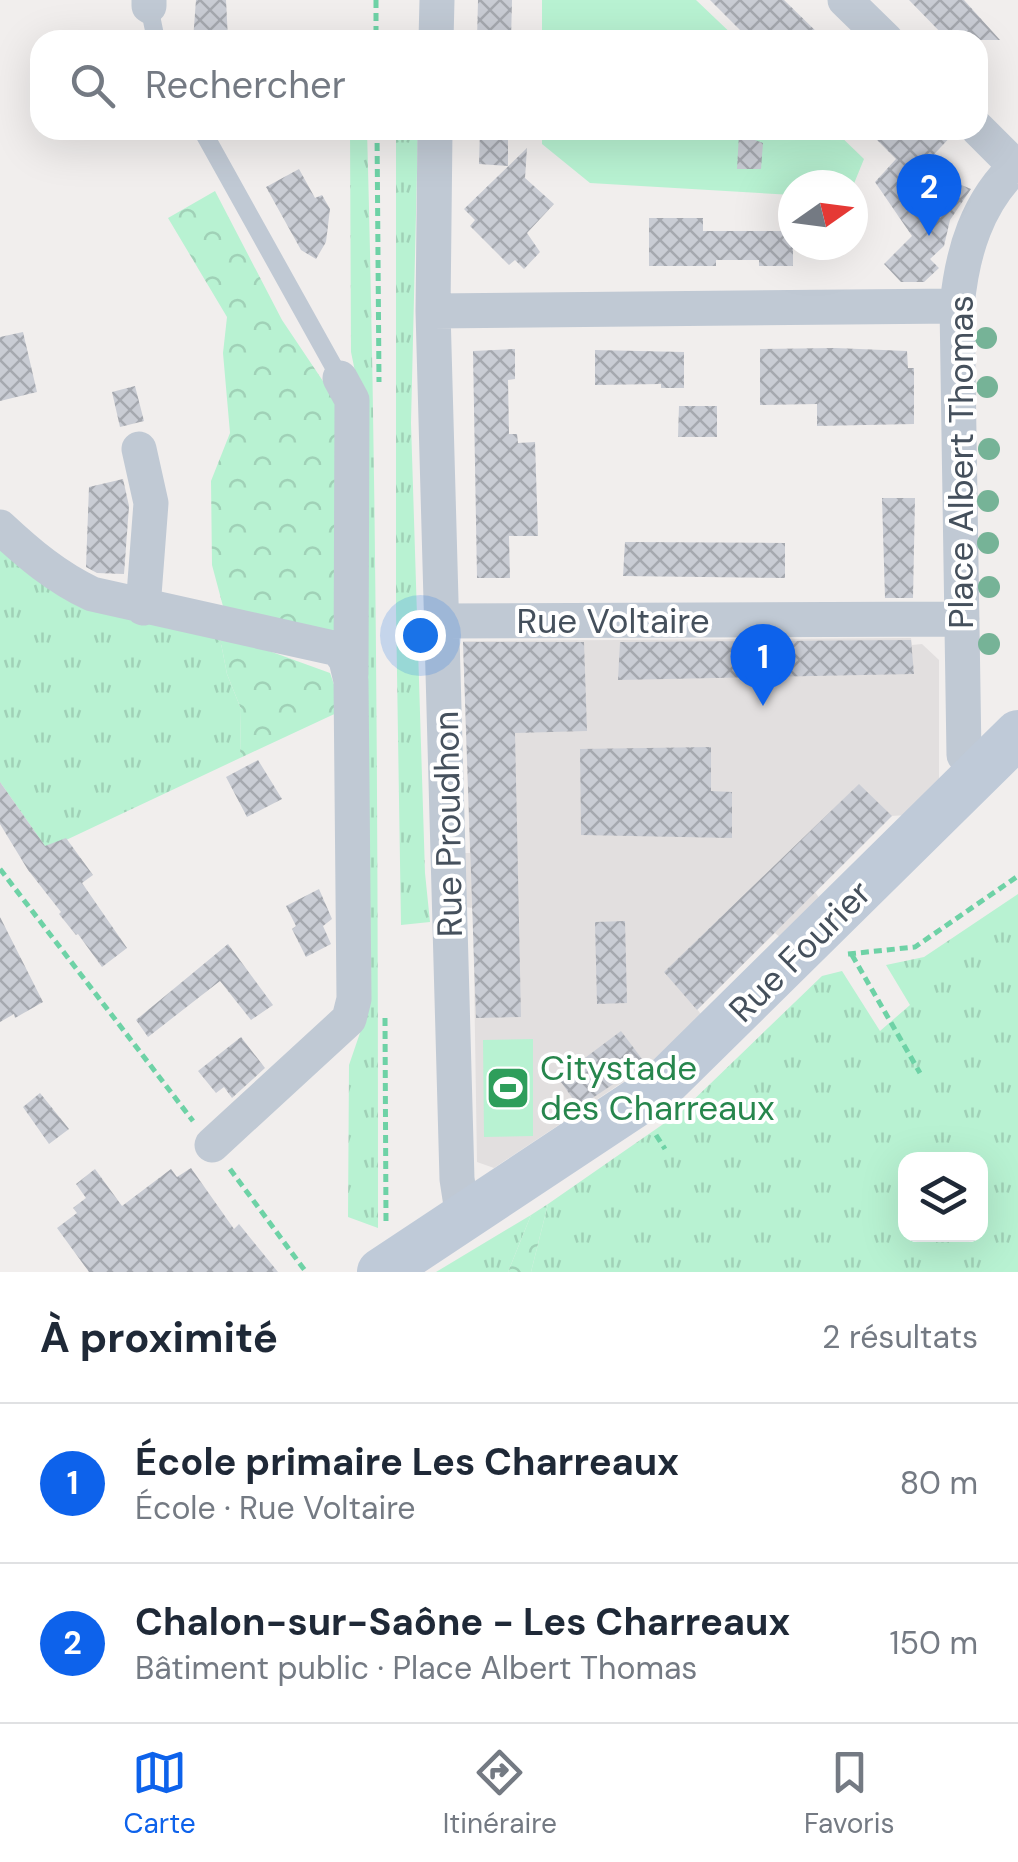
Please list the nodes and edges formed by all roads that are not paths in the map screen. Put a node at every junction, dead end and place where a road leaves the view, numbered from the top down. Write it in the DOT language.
graph roads {
  1 [pos="437,0"];
  2 [pos="845,0"];
  3 [pos="436,30"];
  4 [pos="876,30"];
  5 [pos="988,139"];
  6 [pos="208,140"];
  7 [pos="435,140"];
  8 [pos="1016,165"];
  9 [pos="956,306"];
  10 [pos="434,311"];
  11 [pos="340,378"];
  12 [pos="140,448"];
  13 [pos="0,526"];
  14 [pos="143,608"];
  15 [pos="962,619"];
  16 [pos="444,621"];
  17 [pos="352,680"];
  18 [pos="1018,734"];
  19 [pos="979,770"];
  20 [pos="212,1145"];
  21 [pos="466,1216"];
  22 [pos="382,1272"];
  1 -- 3 [label="street"];
  2 -- 4 [label="street"];
  5 -- 8 [label="street"];
  6 -- 11 [label="lane"];
  7 -- 10 [label="street, Rue Proudhon"];
  8 -- 9 [label="street, Place Albert Thomas"];
  9 -- 10 [label="street"];
  9 -- 15 [label="street, Place Albert Thomas"];
  10 -- 16 [label="street, Rue Proudhon"];
  11 -- 17 [label="street"];
  12 -- 14 [label="street"];
  13 -- 14 [label="street"];
  14 -- 17 [label="street"];
  15 -- 16 [label="street, Rue Voltaire"];
  15 -- 19 [label="street, Place Albert Thomas"];
  16 -- 21 [label="street, Rue Proudhon"];
  17 -- 20 [label="street"];
  18 -- 19 [label="main road, Rue Fourier"];
  19 -- 21 [label="main road, Rue Fourier"];
  21 -- 22 [label="main road, Rue Fourier"];
}
